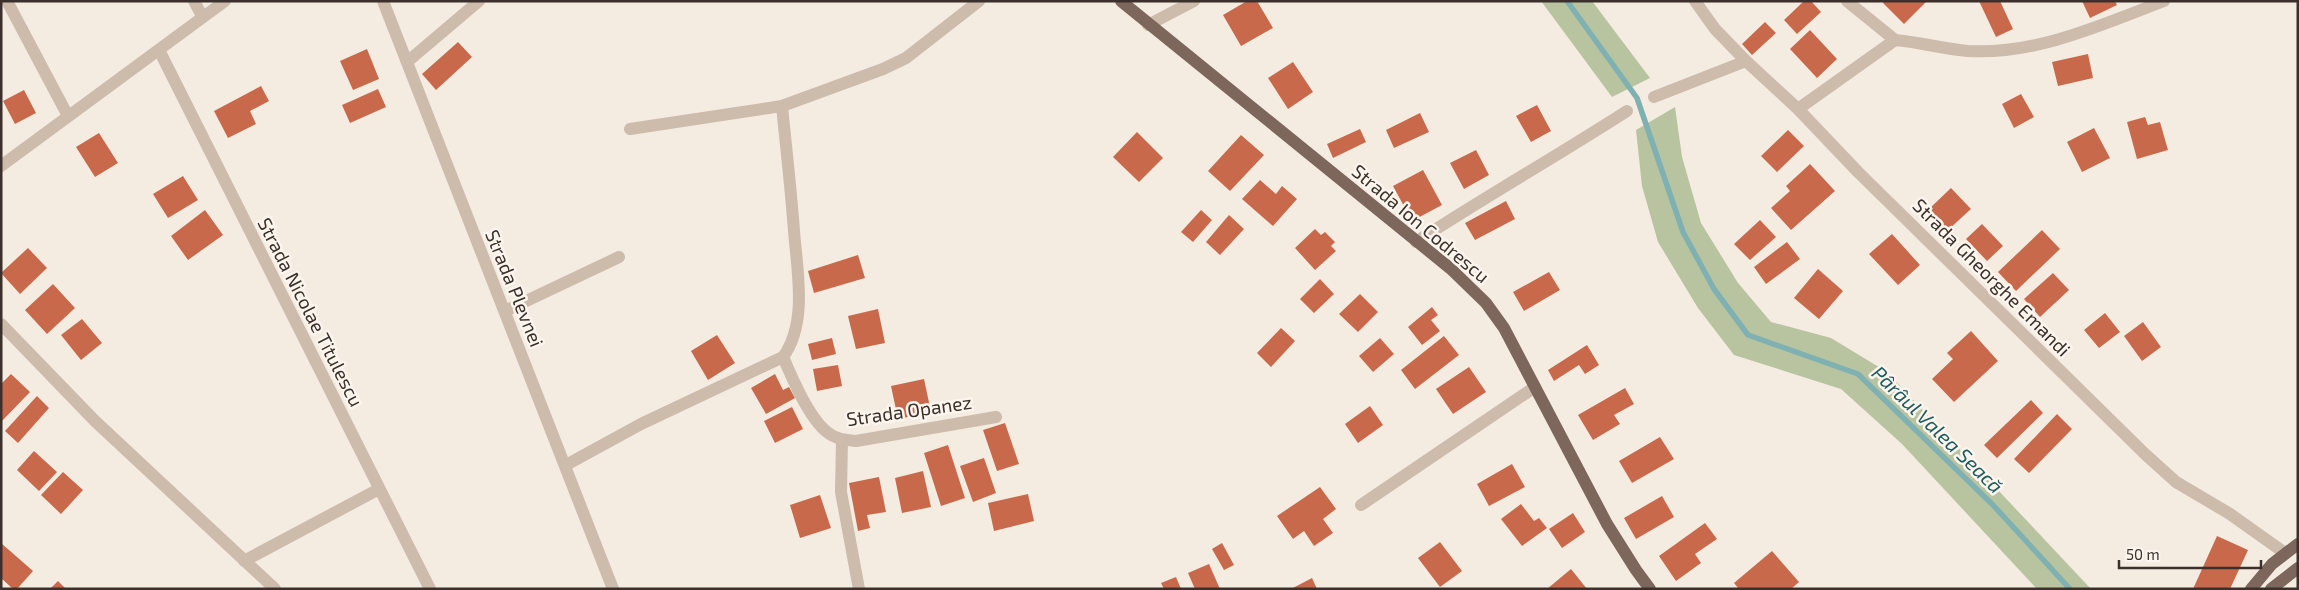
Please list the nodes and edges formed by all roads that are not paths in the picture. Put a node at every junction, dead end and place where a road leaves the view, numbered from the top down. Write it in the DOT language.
graph roads {
  1 [pos="7,1"];
  2 [pos="194,1"];
  3 [pos="225,1"];
  4 [pos="383,1"];
  5 [pos="479,1"];
  6 [pos="979,1"];
  7 [pos="1121,1"];
  8 [pos="1194,1"];
  9 [pos="1695,1"];
  10 [pos="1848,1"];
  11 [pos="2164,1"];
  12 [pos="202,16"];
  13 [pos="1148,25"];
  14 [pos="1896,40"];
  15 [pos="159,50"];
  16 [pos="1746,61"];
  17 [pos="408,62"];
  18 [pos="1654,97"];
  19 [pos="782,106"];
  20 [pos="1798,109"];
  21 [pos="1627,111"];
  22 [pos="68,116"];
  23 [pos="630,129"];
  24 [pos="1,166"];
  25 [pos="1416,242"];
  26 [pos="619,257"];
  27 [pos="505,310"];
  28 [pos="1,324"];
  29 [pos="783,357"];
  30 [pos="1535,387"];
  31 [pos="996,417"];
  32 [pos="842,440"];
  33 [pos="566,465"];
  34 [pos="379,489"];
  35 [pos="1360,505"];
  36 [pos="2298,544"];
  37 [pos="2285,553"];
  38 [pos="244,561"];
  39 [pos="2298,568"];
  40 [pos="275,589"];
  41 [pos="430,589"];
  42 [pos="613,589"];
  43 [pos="859,589"];
  44 [pos="1650,589"];
  45 [pos="2251,589"];
  46 [pos="2271,589"];
  1 -- 22 [label="street"];
  2 -- 12 [label="street"];
  3 -- 12 [label="street"];
  4 -- 17 [label="street, Strada Plevnei"];
  5 -- 17 [label="street"];
  6 -- 19 [label="street"];
  7 -- 13 [label="main road, Strada Ion Codrescu"];
  8 -- 13 [label="street"];
  9 -- 16 [label="street, Strada Gheorghe Emandi"];
  10 -- 14 [label="street"];
  11 -- 14 [label="street"];
  12 -- 15 [label="street"];
  13 -- 25 [label="main road, Strada Ion Codrescu"];
  14 -- 20 [label="street"];
  15 -- 22 [label="street"];
  15 -- 34 [label="street, Strada Nicolae Titulescu"];
  16 -- 18 [label="street"];
  16 -- 20 [label="street, Strada Gheorghe Emandi"];
  17 -- 27 [label="street, Strada Plevnei"];
  19 -- 23 [label="street"];
  19 -- 29 [label="street"];
  20 -- 37 [label="street, Strada Gheorghe Emandi"];
  21 -- 25 [label="street"];
  22 -- 24 [label="street"];
  25 -- 30 [label="main road, Strada Ion Codrescu"];
  26 -- 27 [label="street"];
  27 -- 33 [label="street, Strada Plevnei"];
  28 -- 38 [label="street"];
  29 -- 32 [label="street, Strada Opanez"];
  29 -- 33 [label="street"];
  30 -- 35 [label="street"];
  30 -- 44 [label="main road, Strada Ion Codrescu"];
  31 -- 32 [label="street, Strada Opanez"];
  32 -- 43 [label="street"];
  33 -- 42 [label="street, Strada Plevnei"];
  34 -- 38 [label="street"];
  34 -- 41 [label="street, Strada Nicolae Titulescu"];
  36 -- 37 [label="main road"];
  37 -- 45 [label="main road"];
  38 -- 40 [label="street"];
  39 -- 46 [label="main road"];
}
